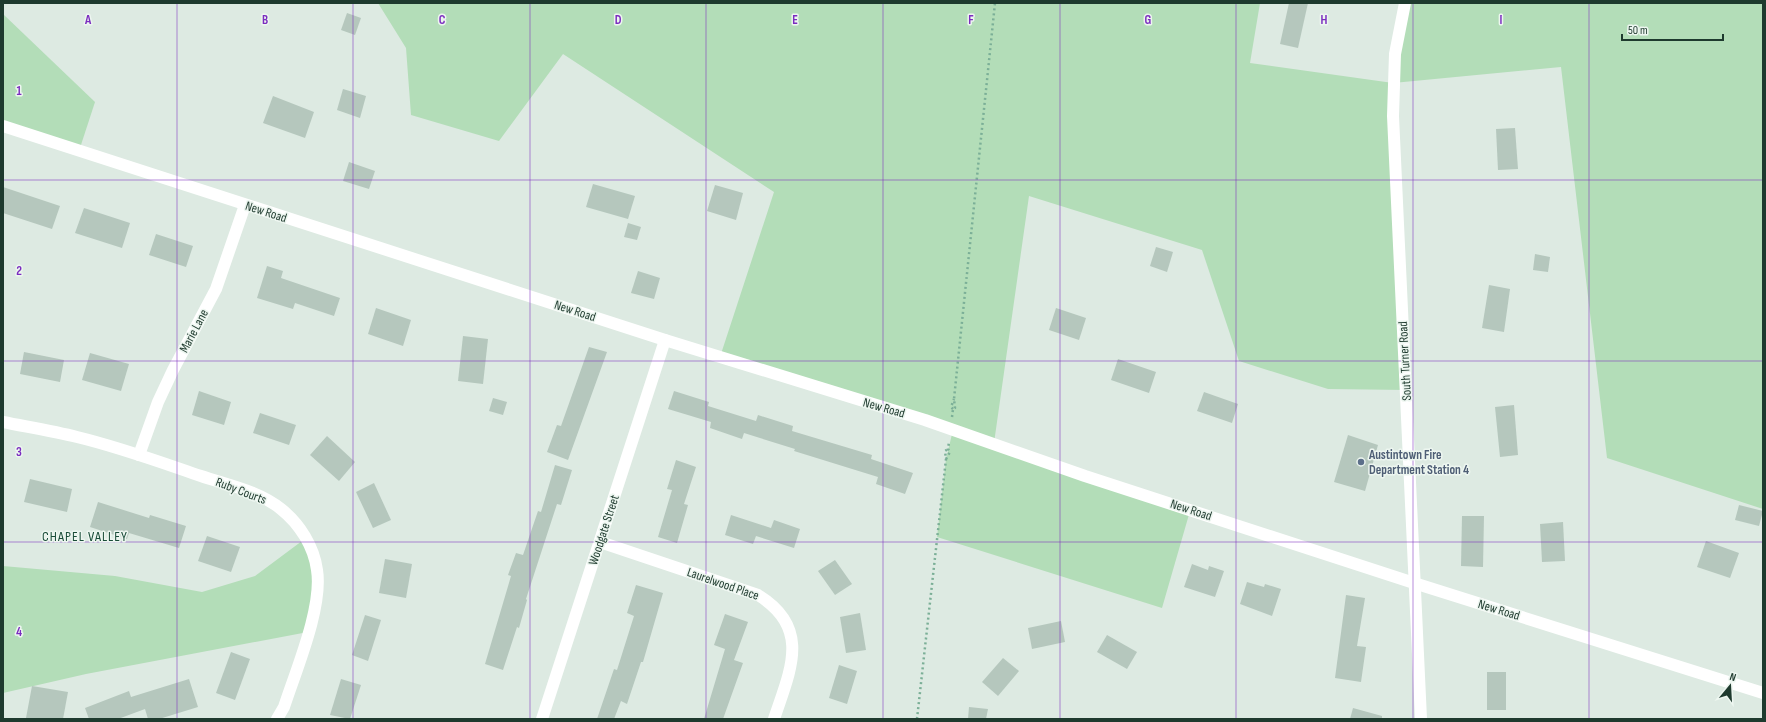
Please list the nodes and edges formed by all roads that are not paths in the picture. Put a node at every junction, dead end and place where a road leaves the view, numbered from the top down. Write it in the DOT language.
graph roads {
  1 [pos="1405,3"];
  2 [pos="3,126"];
  3 [pos="245,205"];
  4 [pos="665,340"];
  5 [pos="3,422"];
  6 [pos="139,455"];
  7 [pos="600,542"];
  8 [pos="1414,583"];
  9 [pos="1763,694"];
  10 [pos="277,719"];
  11 [pos="542,719"];
  12 [pos="774,719"];
  13 [pos="1421,719"];
  1 -- 8 [label="street, South Turner Road"];
  2 -- 3 [label="street, New Road"];
  3 -- 4 [label="street, New Road"];
  3 -- 6 [label="street, Marie Lane"];
  4 -- 7 [label="street, Woodgate Street"];
  4 -- 8 [label="street, New Road"];
  5 -- 6 [label="street, Ruby Courts"];
  6 -- 10 [label="street, Ruby Courts"];
  7 -- 11 [label="street, Woodgate Street"];
  7 -- 12 [label="street, Laurelwood Place"];
  8 -- 9 [label="street, New Road"];
  8 -- 13 [label="street, South Turner Road"];
}
